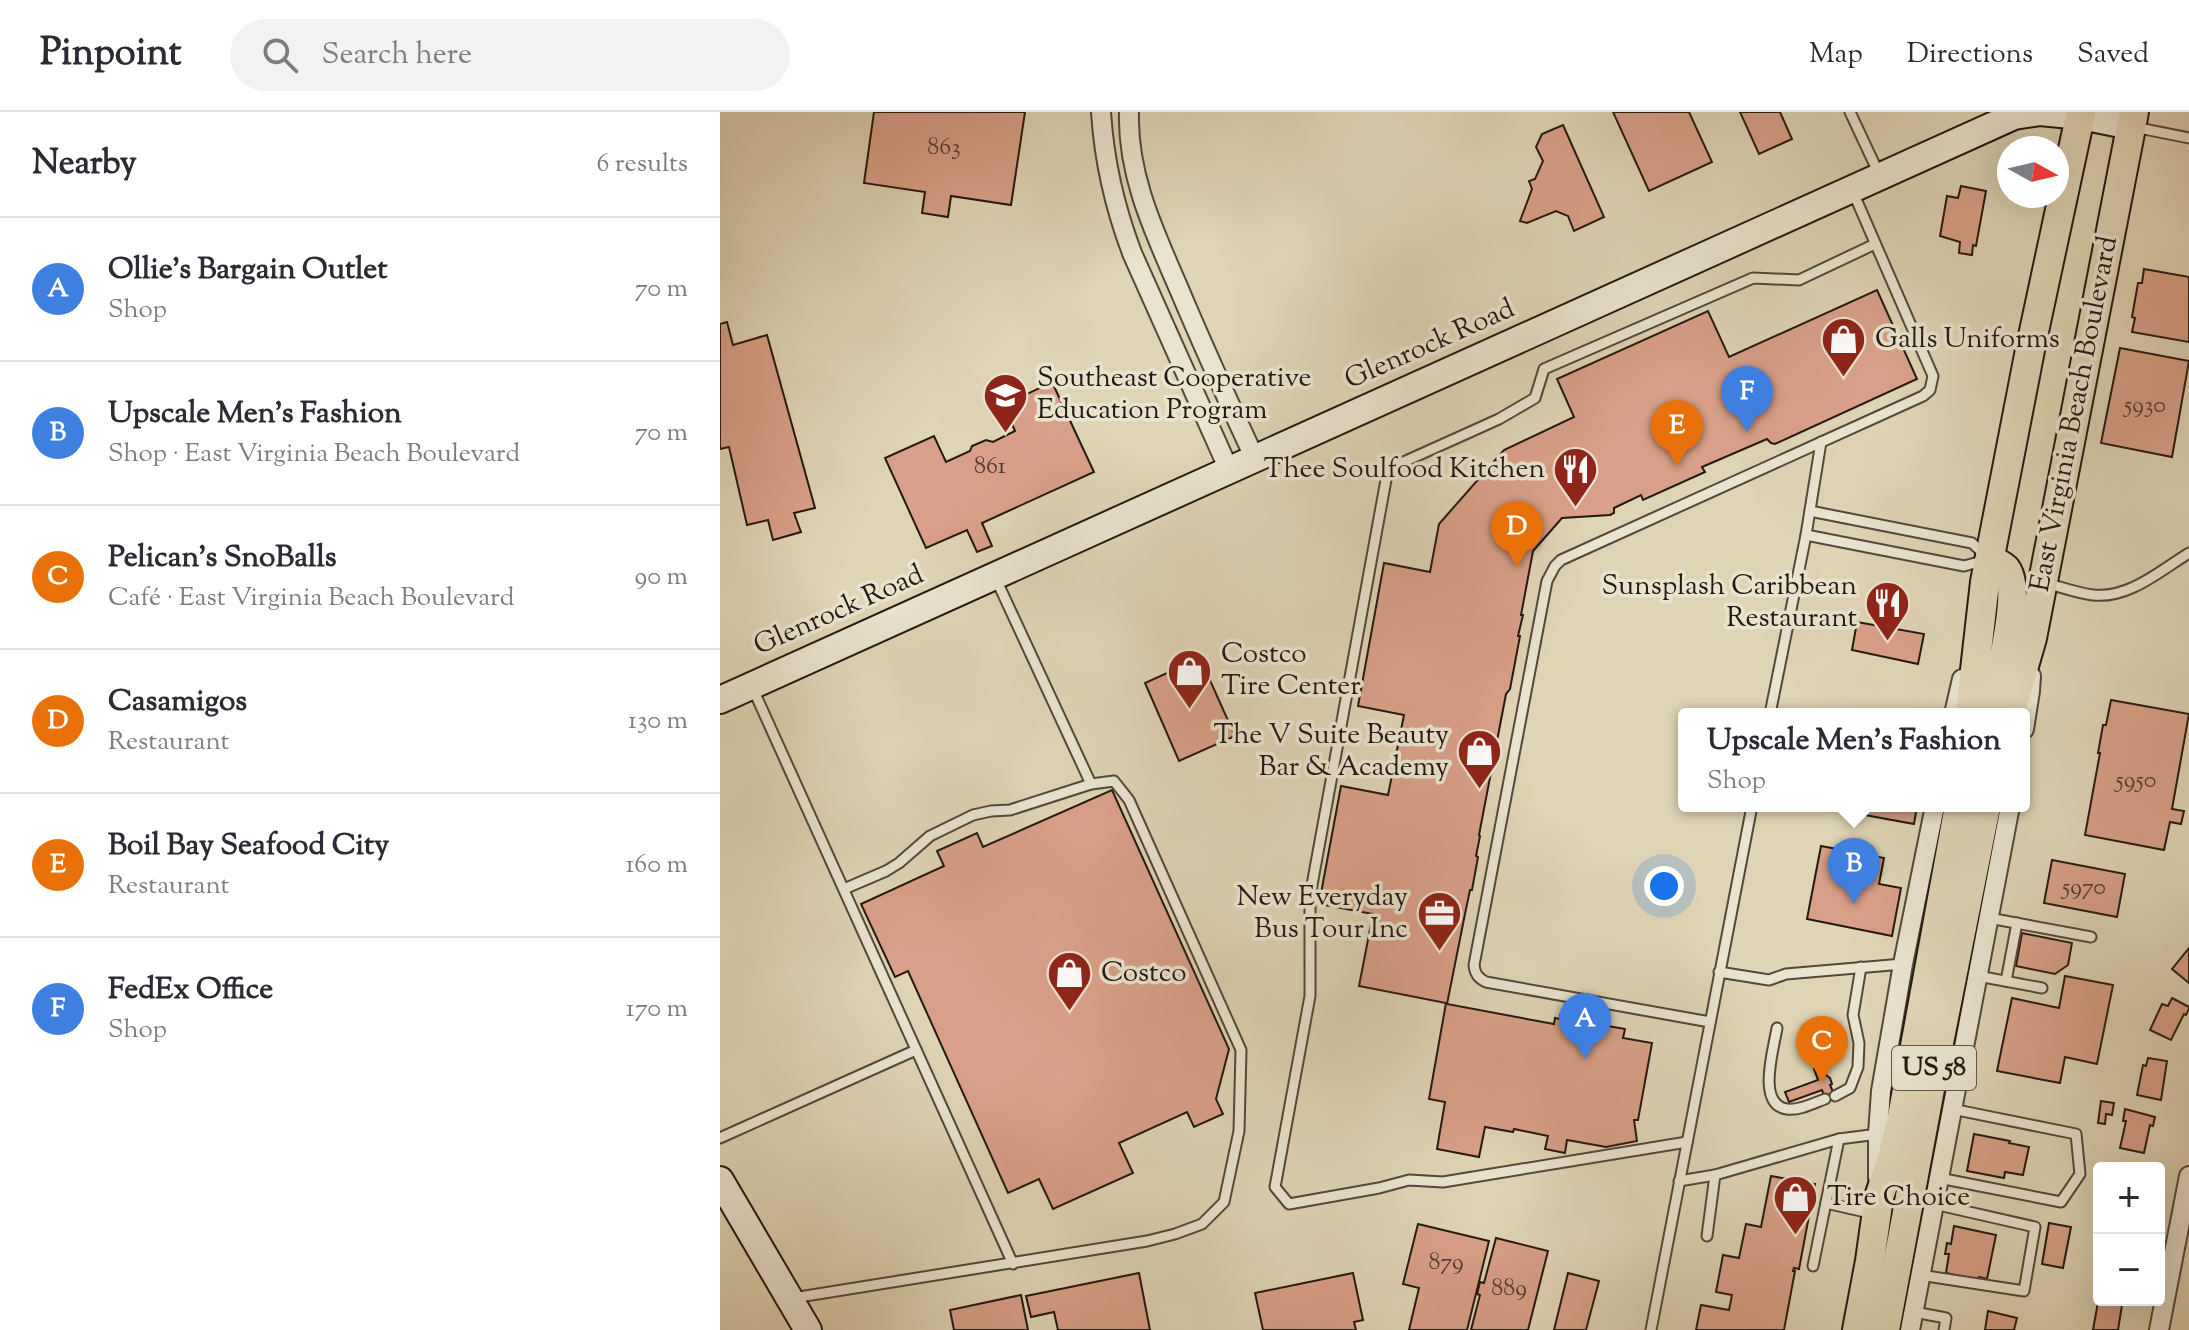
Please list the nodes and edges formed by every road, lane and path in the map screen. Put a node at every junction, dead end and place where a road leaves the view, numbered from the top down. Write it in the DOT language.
graph roads {
  1 [pos="1101,112"];
  2 [pos="1129,112"];
  3 [pos="1850,112"];
  4 [pos="2081,114"];
  5 [pos="2132,119"];
  6 [pos="2189,138"];
  7 [pos="1880,176"];
  8 [pos="1851,189"];
  9 [pos="1875,244"];
  10 [pos="1185,304"];
  11 [pos="1159,315"];
  12 [pos="1821,442"];
  13 [pos="1255,459"];
  14 [pos="1229,470"];
  15 [pos="1810,511"];
  16 [pos="1806,535"];
  17 [pos="2189,553"];
  18 [pos="1988,571"];
  19 [pos="994,576"];
  20 [pos="2043,582"];
  21 [pos="2032,638"];
  22 [pos="752,686"];
  23 [pos="720,700"];
  24 [pos="1771,708"];
  25 [pos="1955,708"];
  26 [pos="1971,708"];
  27 [pos="1993,708"];
  28 [pos="2012,708"];
  29 [pos="2027,708"];
  30 [pos="1091,784"];
  31 [pos="1751,812"];
  32 [pos="1934,812"];
  33 [pos="1984,812"];
  34 [pos="1985,812"];
  35 [pos="1986,812"];
  36 [pos="844,889"];
  37 [pos="1989,918"];
  38 [pos="2017,923"];
  39 [pos="2091,937"];
  40 [pos="1903,964"];
  41 [pos="1861,967"];
  42 [pos="1719,972"];
  43 [pos="1978,976"];
  44 [pos="2006,981"];
  45 [pos="2042,988"];
  46 [pos="1710,1022"];
  47 [pos="1777,1028"];
  48 [pos="916,1050"];
  49 [pos="1952,1109"];
  50 [pos="1878,1134"];
  51 [pos="720,1138"];
  52 [pos="1839,1139"];
  53 [pos="1687,1142"];
  54 [pos="1715,1175"];
  55 [pos="2189,1176"];
  56 [pos="1939,1178"];
  57 [pos="720,1180"];
  58 [pos="1679,1181"];
  59 [pos="1826,1203"];
  60 [pos="1934,1204"];
  61 [pos="1877,1206"];
  62 [pos="1707,1236"];
  63 [pos="1870,1261"];
  64 [pos="1013,1264"];
  65 [pos="1813,1266"];
  66 [pos="1920,1275"];
  67 [pos="790,1299"];
  68 [pos="1912,1321"];
  69 [pos="808,1330"];
  70 [pos="1651,1330"];
  71 [pos="1845,1330"];
  72 [pos="1857,1330"];
  73 [pos="1885,1330"];
  74 [pos="1944,1330"];
  75 [pos="2159,1330"];
  1 -- 11 [label="street"];
  2 -- 10 [label="street"];
  3 -- 7 [label="lane"];
  4 -- 5 [label="street, Glenrock Road"];
  4 -- 7 [label="street, Glenrock Road"];
  4 -- 18 [label="main road, East Virginia Beach Boulevard"];
  5 -- 6 [label="lane"];
  5 -- 20 [label="main road, East Virginia Beach Boulevard"];
  7 -- 8 [label="street, Glenrock Road"];
  8 -- 9 [label="lane"];
  8 -- 13 [label="street, Glenrock Road"];
  9 -- 12 [label="lane"];
  9 -- 53 [label="lane"];
  10 -- 11 [label="lane"];
  10 -- 13 [label="street"];
  11 -- 14 [label="street"];
  12 -- 15 [label="lane"];
  12 -- 46 [label="lane"];
  13 -- 14 [label="street, Glenrock Road"];
  14 -- 19 [label="street, Glenrock Road"];
  15 -- 16 [label="lane"];
  15 -- 18 [label="lane"];
  16 -- 18 [label="lane"];
  16 -- 24 [label="lane"];
  17 -- 20 [label="lane"];
  18 -- 25 [label="street"];
  18 -- 26 [label="main road, East Virginia Beach Boulevard"];
  18 -- 27 [label="main road"];
  19 -- 22 [label="street, Glenrock Road"];
  19 -- 30 [label="lane"];
  20 -- 21 [label="main road, East Virginia Beach Boulevard"];
  21 -- 28 [label="main road, East Virginia Beach Boulevard"];
  21 -- 29 [label="street"];
  22 -- 23 [label="street, Glenrock Road"];
  22 -- 36 [label="lane"];
  30 -- 36 [label="lane"];
  30 -- 64 [label="lane"];
  31 -- 42 [label="lane"];
  32 -- 40 [label="street"];
  33 -- 61 [label="main road, US 58"];
  34 -- 73 [label="main road, US 58"];
  35 -- 37 [label="street"];
  36 -- 48 [label="lane"];
  37 -- 38 [label="lane"];
  37 -- 43 [label="street"];
  38 -- 39 [label="lane"];
  38 -- 44 [label="lane"];
  40 -- 41 [label="lane"];
  40 -- 50 [label="street"];
  41 -- 42 [label="lane"];
  41 -- 47 [label="lane"];
  42 -- 46 [label="lane"];
  43 -- 44 [label="lane"];
  43 -- 49 [label="street"];
  44 -- 45 [label="lane"];
  46 -- 53 [label="lane"];
  48 -- 51 [label="lane"];
  48 -- 64 [label="lane"];
  49 -- 56 [label="street"];
  49 -- 56 [label="lane"];
  50 -- 52 [label="lane"];
  50 -- 61 [label="street"];
  52 -- 54 [label="lane"];
  52 -- 59 [label="lane"];
  53 -- 58 [label="lane"];
  54 -- 58 [label="lane"];
  54 -- 62 [label="lane"];
  55 -- 75 [label="street"];
  56 -- 60 [label="street"];
  57 -- 67 [label="street"];
  58 -- 70 [label="lane"];
  59 -- 61 [label="lane"];
  59 -- 65 [label="lane"];
  60 -- 66 [label="street"];
  60 -- 66 [label="lane"];
  61 -- 63 [label="main road, US 58"];
  63 -- 71 [label="street"];
  63 -- 72 [label="main road, US 58"];
  64 -- 67 [label="lane"];
  66 -- 68 [label="street"];
  67 -- 69 [label="street"];
  68 -- 74 [label="lane"];
}
